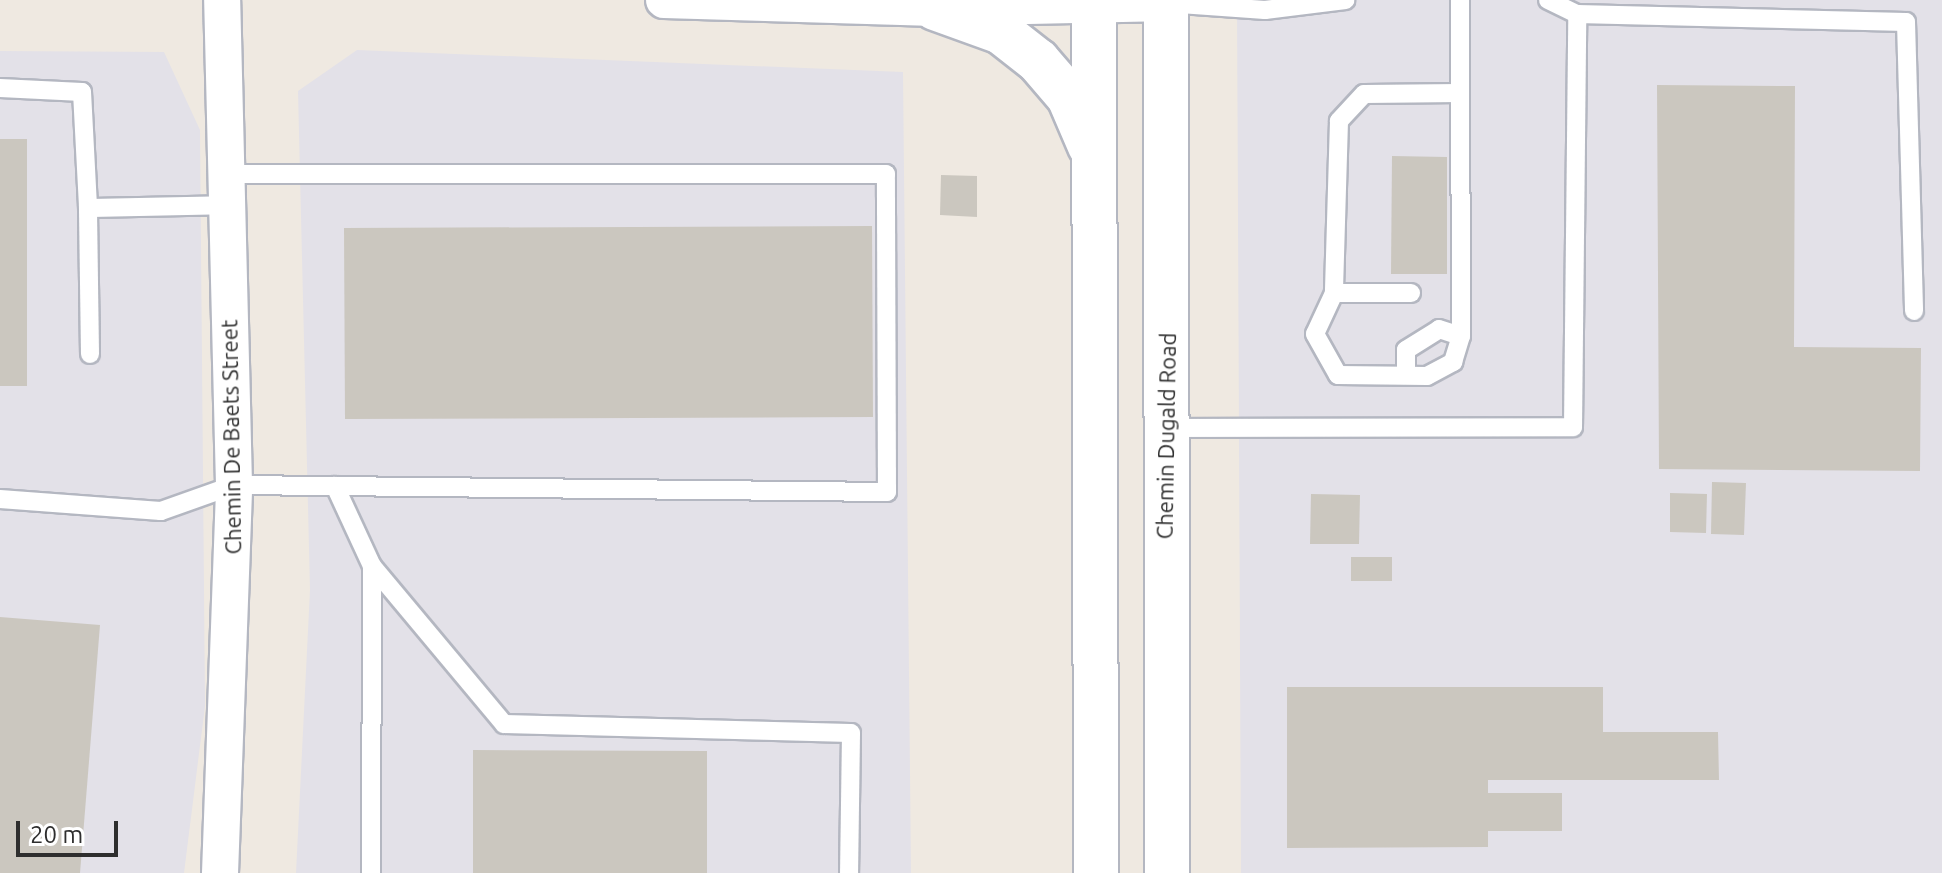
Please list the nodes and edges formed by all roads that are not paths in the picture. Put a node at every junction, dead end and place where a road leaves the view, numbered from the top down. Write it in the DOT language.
graph roads {
  1 [pos="222,0"];
  2 [pos="664,0"];
  3 [pos="1345,0"];
  4 [pos="1460,0"];
  5 [pos="1548,0"];
  6 [pos="1166,2"];
  7 [pos="1094,3"];
  8 [pos="935,8"];
  9 [pos="1577,14"];
  10 [pos="0,88"];
  11 [pos="1460,93"];
  12 [pos="1096,159"];
  13 [pos="226,190"];
  14 [pos="88,208"];
  15 [pos="1334,293"];
  16 [pos="1411,293"];
  17 [pos="1914,311"];
  18 [pos="1461,336"];
  19 [pos="90,354"];
  20 [pos="1406,374"];
  21 [pos="1164,428"];
  22 [pos="234,485"];
  23 [pos="335,486"];
  24 [pos="0,499"];
  25 [pos="372,566"];
  26 [pos="220,873"];
  27 [pos="371,873"];
  28 [pos="849,873"];
  29 [pos="1096,873"];
  30 [pos="1167,873"];
  1 -- 13 [label="street, Chemin De Baets Street"];
  2 -- 8 [label="street"];
  3 -- 6 [label="lane"];
  4 -- 11 [label="lane"];
  5 -- 9 [label="lane"];
  6 -- 7 [label="street"];
  6 -- 21 [label="main road, Chemin Dugald Road"];
  7 -- 8 [label="street"];
  7 -- 12 [label="main road"];
  8 -- 12 [label="main road"];
  9 -- 17 [label="lane"];
  9 -- 21 [label="lane"];
  10 -- 14 [label="lane"];
  11 -- 15 [label="lane"];
  11 -- 18 [label="lane"];
  12 -- 29 [label="main road"];
  13 -- 14 [label="lane"];
  13 -- 22 [label="street, Chemin De Baets Street"];
  13 -- 23 [label="lane"];
  14 -- 19 [label="lane"];
  15 -- 16 [label="lane"];
  15 -- 20 [label="lane"];
  18 -- 20 [label="lane"];
  18 -- 20 [label="lane"];
  21 -- 30 [label="main road, Chemin Dugald Road"];
  22 -- 23 [label="lane"];
  22 -- 24 [label="lane"];
  22 -- 26 [label="street, Chemin De Baets Street"];
  23 -- 25 [label="lane"];
  25 -- 27 [label="lane"];
  25 -- 28 [label="lane"];
}
